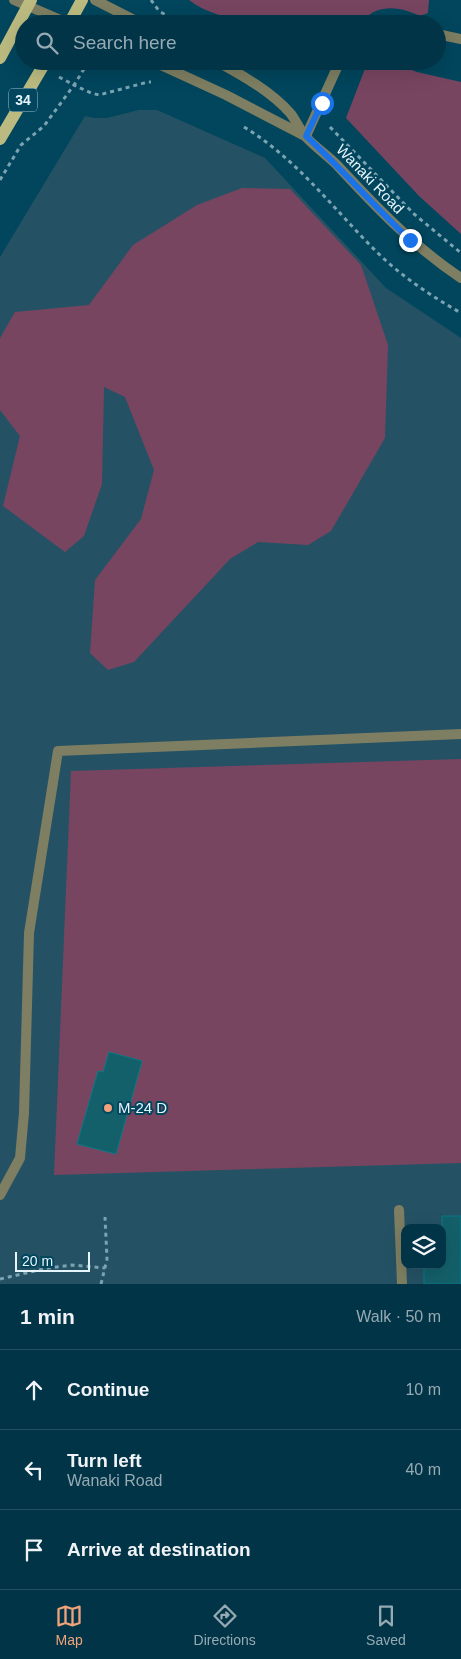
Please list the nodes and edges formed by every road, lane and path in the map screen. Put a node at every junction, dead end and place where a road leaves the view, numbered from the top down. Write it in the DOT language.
graph roads {
  1 [pos="14,0"];
  2 [pos="82,0"];
  3 [pos="95,0"];
  4 [pos="151,0"];
  5 [pos="30,3"];
  6 [pos="23,15"];
  7 [pos="52,15"];
  8 [pos="74,15"];
  9 [pos="124,15"];
  10 [pos="166,15"];
  11 [pos="15,30"];
  12 [pos="446,36"];
  13 [pos="461,39"];
  14 [pos="0,58"];
  15 [pos="41,70"];
  16 [pos="172,70"];
  17 [pos="232,70"];
  18 [pos="336,70"];
  19 [pos="156,83"];
  20 [pos="317,113"];
  21 [pos="240,124"];
  22 [pos="306,136"];
  23 [pos="0,139"];
  24 [pos="0,180"];
  25 [pos="461,253"];
  26 [pos="461,278"];
  27 [pos="461,314"];
  28 [pos="461,734"];
  29 [pos="0,1195"];
  30 [pos="399,1210"];
  31 [pos="105,1217"];
  32 [pos="105,1268"];
  33 [pos="0,1279"];
  34 [pos="101,1284"];
  35 [pos="402,1284"];
  1 -- 5 [label="street"];
  2 -- 8 [label="main road"];
  3 -- 9 [label="street"];
  4 -- 10 [label="path"];
  5 -- 6 [label="main road"];
  5 -- 7 [label="street"];
  11 -- 14 [label="main road"];
  12 -- 13 [label="street"];
  15 -- 23 [label="main road, 34"];
  16 -- 22 [label="street, Wanaki Road"];
  17 -- 22 [label="street, Wanaki Road"];
  18 -- 20 [label="street"];
  19 -- 24 [label="path"];
  20 -- 22 [label="street"];
  20 -- 25 [label="path"];
  21 -- 27 [label="path"];
  22 -- 26 [label="street, Wanaki Road"];
  28 -- 29 [label="street"];
  30 -- 35 [label="street"];
  31 -- 32 [label="path"];
  32 -- 33 [label="path"];
  32 -- 34 [label="path"];
}
